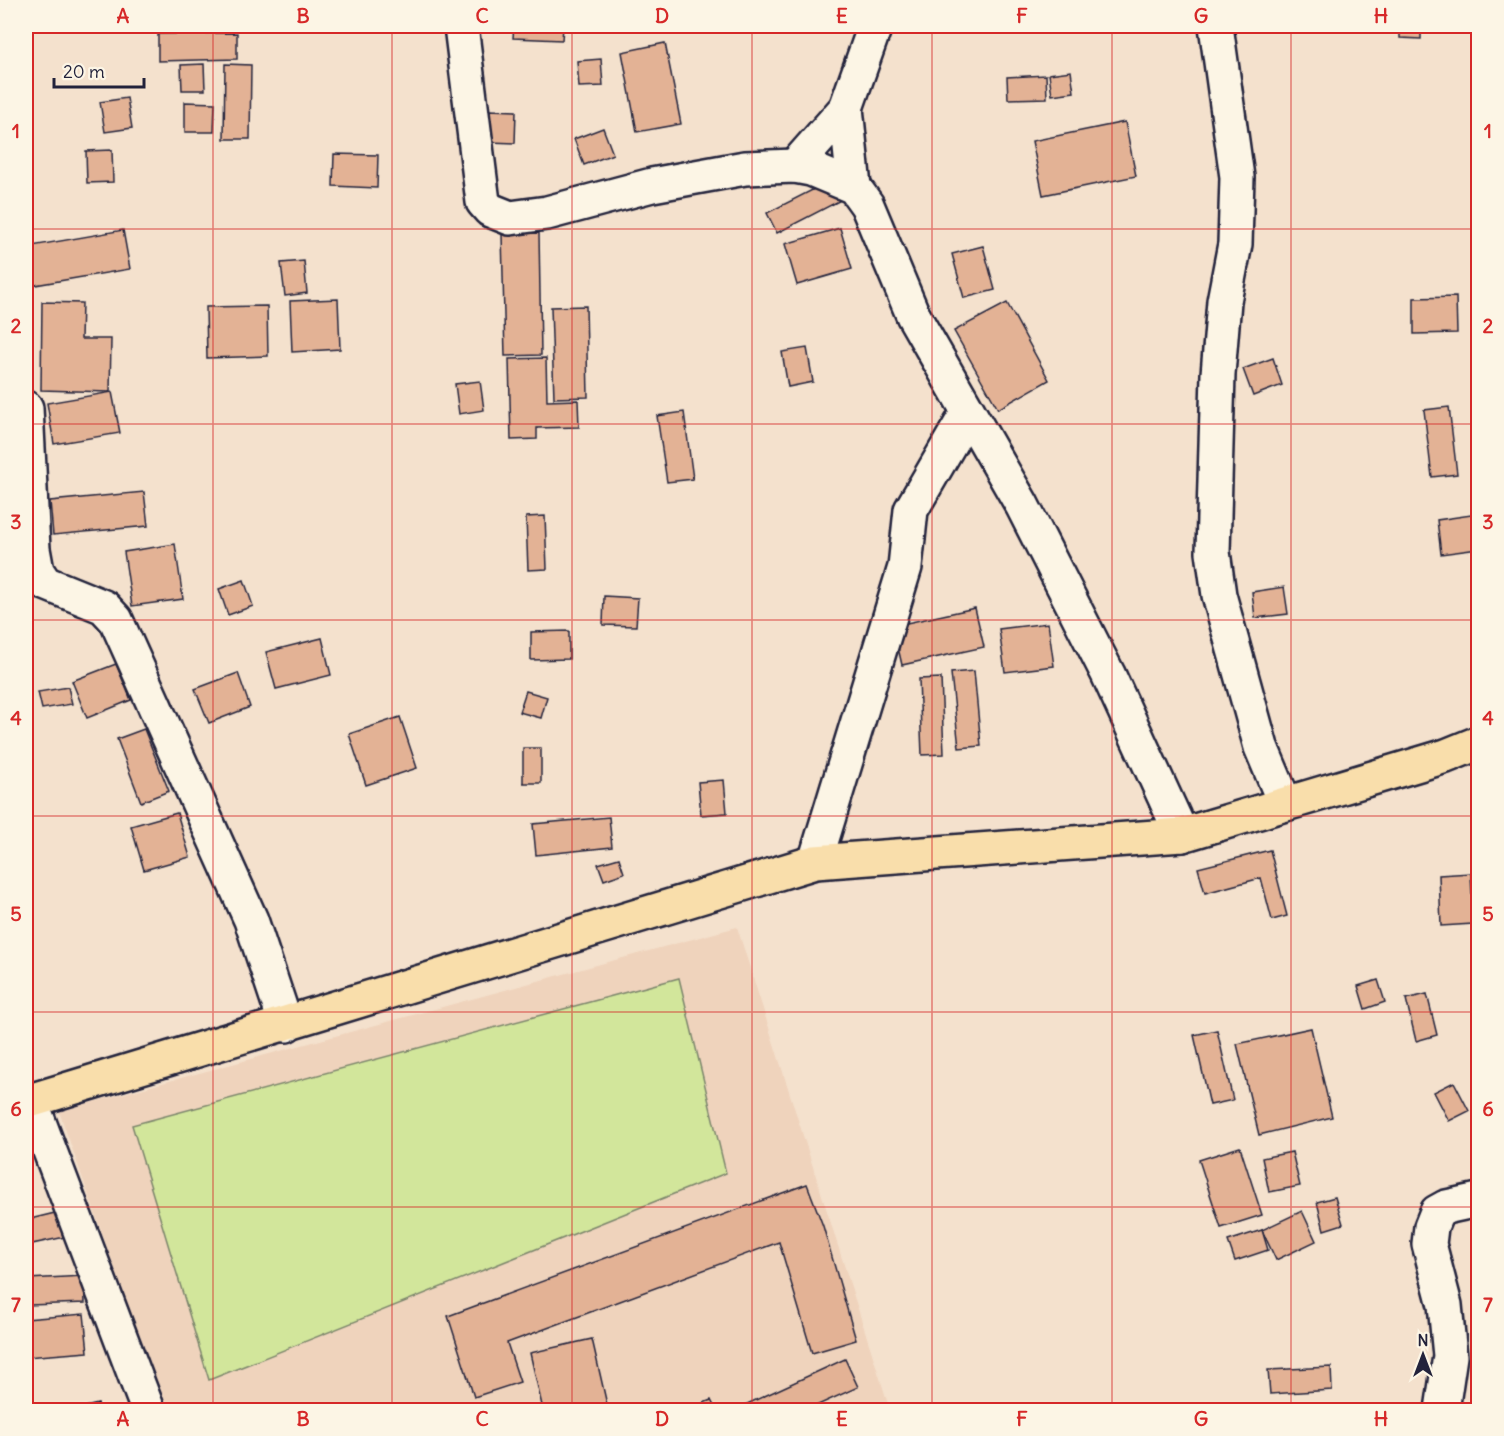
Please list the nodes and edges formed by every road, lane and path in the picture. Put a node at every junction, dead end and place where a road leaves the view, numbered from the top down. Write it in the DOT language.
graph roads {
  1 [pos="461,26"];
  2 [pos="875,26"];
  3 [pos="1216,26"];
  4 [pos="846,108"];
  5 [pos="795,166"];
  6 [pos="854,187"];
  7 [pos="26,408"];
  8 [pos="968,412"];
  9 [pos="1479,743"];
  10 [pos="1285,804"];
  11 [pos="1182,835"];
  12 [pos="815,861"];
  13 [pos="286,1025"];
  14 [pos="28,1101"];
  15 [pos="1479,1200"];
  16 [pos="148,1410"];
  17 [pos="1442,1410"];
  1 -- 5 [label="street"];
  2 -- 4 [label="street"];
  3 -- 10 [label="street"];
  4 -- 5 [label="street"];
  4 -- 6 [label="street"];
  5 -- 6 [label="street"];
  6 -- 8 [label="street"];
  7 -- 13 [label="street"];
  8 -- 11 [label="street"];
  8 -- 12 [label="street"];
  9 -- 10 [label="main road"];
  10 -- 11 [label="main road"];
  11 -- 12 [label="main road"];
  12 -- 13 [label="main road"];
  13 -- 14 [label="main road"];
  14 -- 16 [label="street"];
  15 -- 17 [label="street"];
}
